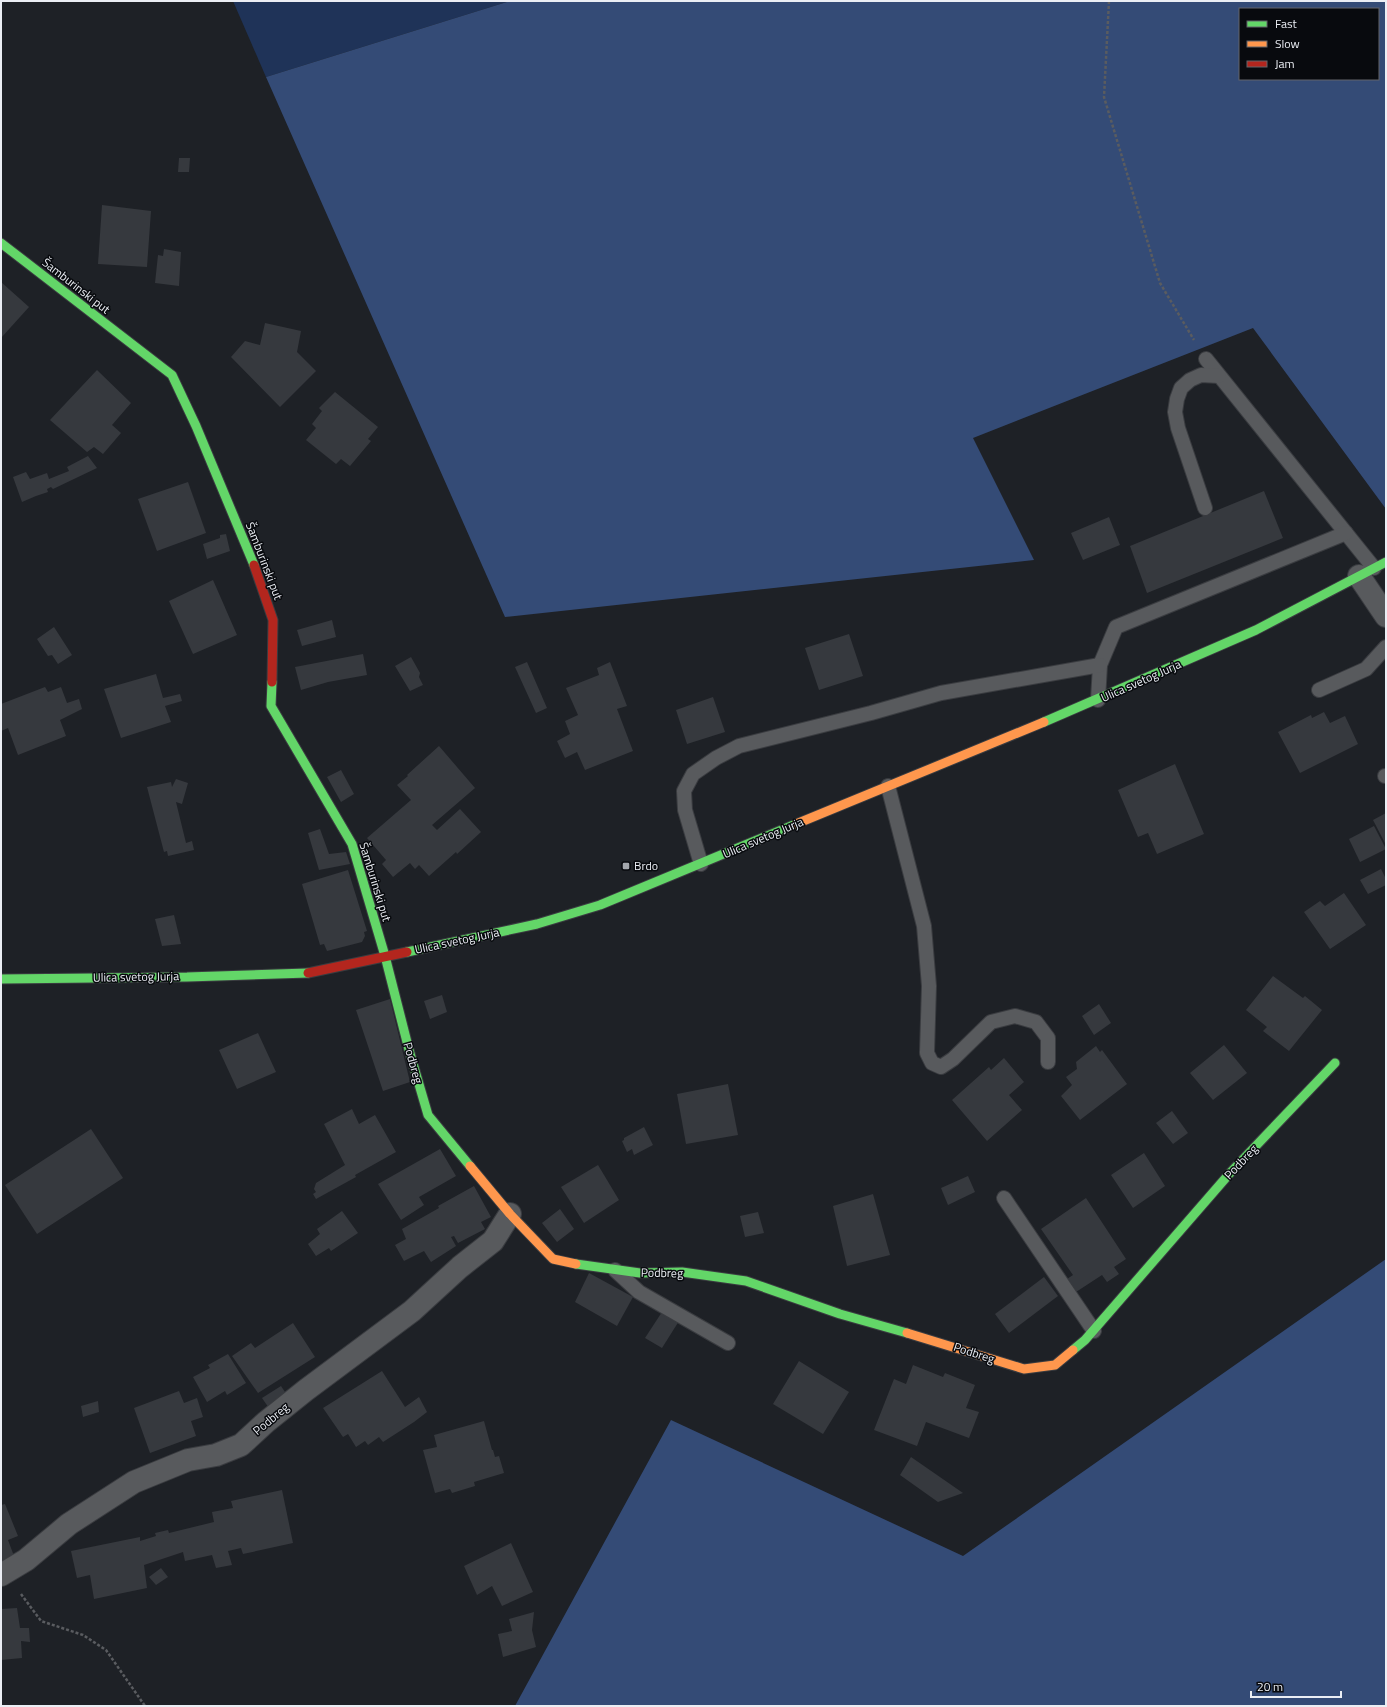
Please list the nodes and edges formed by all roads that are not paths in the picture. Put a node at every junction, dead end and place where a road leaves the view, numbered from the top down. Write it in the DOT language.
graph roads {
  1 [pos="1,243"];
  2 [pos="1206,359"];
  3 [pos="1219,376"];
  4 [pos="1205,508"];
  5 [pos="1346,533"];
  6 [pos="1378,567"];
  7 [pos="1386,616"];
  8 [pos="1386,647"];
  9 [pos="1100,665"];
  10 [pos="1319,690"];
  11 [pos="1098,700"];
  12 [pos="888,786"];
  13 [pos="701,864"];
  14 [pos="385,956"];
  15 [pos="1,979"];
  16 [pos="1048,1062"];
  17 [pos="1335,1063"];
  18 [pos="1004,1198"];
  19 [pos="510,1214"];
  20 [pos="613,1268"];
  21 [pos="1094,1331"];
  22 [pos="728,1343"];
  23 [pos="3,1573"];
  1 -- 14 [label="street, Šamburinski put"];
  2 -- 3 [label="lane"];
  3 -- 4 [label="lane"];
  3 -- 5 [label="lane"];
  5 -- 6 [label="lane"];
  5 -- 9 [label="lane"];
  6 -- 7 [label="street"];
  6 -- 11 [label="street, Ulica svetog Jurja"];
  8 -- 10 [label="lane"];
  9 -- 11 [label="lane"];
  9 -- 13 [label="lane"];
  11 -- 12 [label="street, Ulica svetog Jurja"];
  12 -- 13 [label="street, Ulica svetog Jurja"];
  12 -- 16 [label="lane"];
  13 -- 14 [label="street, Ulica svetog Jurja"];
  14 -- 15 [label="street, Ulica svetog Jurja"];
  14 -- 19 [label="street, Podbreg"];
  17 -- 21 [label="street, Podbreg"];
  18 -- 21 [label="lane"];
  19 -- 20 [label="street, Podbreg"];
  19 -- 23 [label="street, Podbreg"];
  20 -- 21 [label="street, Podbreg"];
  20 -- 22 [label="lane"];
}
